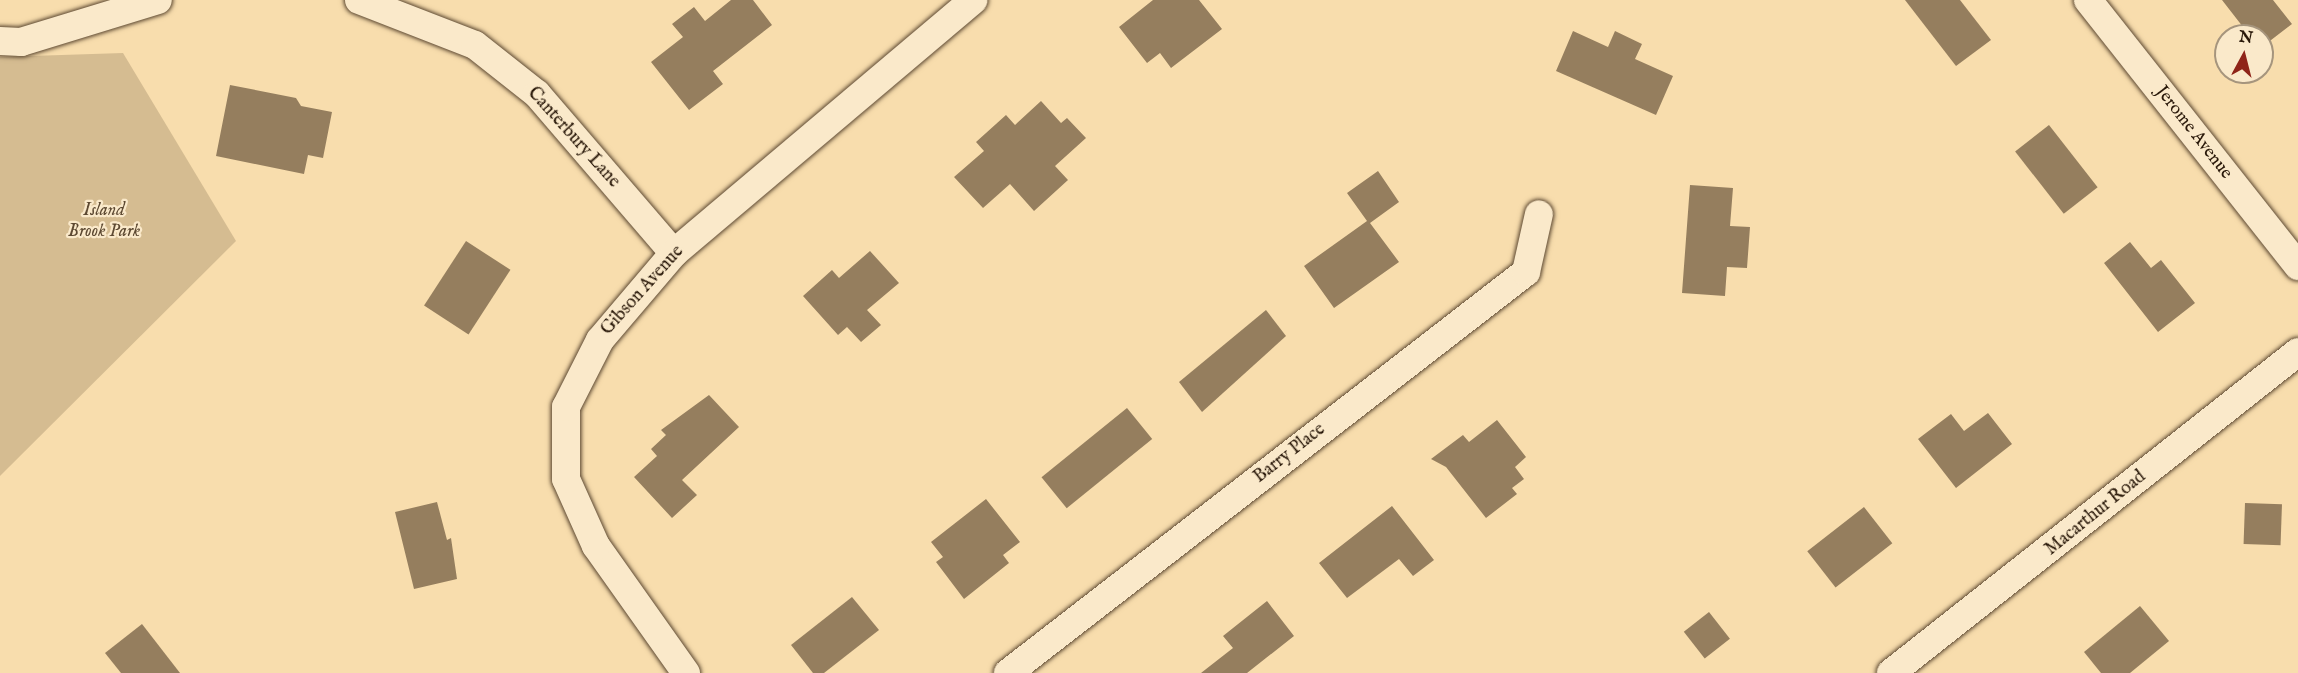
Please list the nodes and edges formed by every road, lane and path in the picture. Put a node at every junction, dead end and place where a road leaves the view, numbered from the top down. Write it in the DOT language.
graph roads {
  1 [pos="158,0"];
  2 [pos="358,0"];
  3 [pos="973,0"];
  4 [pos="2088,0"];
  5 [pos="0,41"];
  6 [pos="1539,214"];
  7 [pos="674,253"];
  8 [pos="2298,266"];
  9 [pos="2298,352"];
  10 [pos="686,673"];
  11 [pos="1008,673"];
  12 [pos="1891,673"];
  1 -- 5 [label="street"];
  2 -- 7 [label="street, Canterbury Lane"];
  3 -- 7 [label="street, Gibson Avenue"];
  4 -- 8 [label="street, Jerome Avenue"];
  6 -- 11 [label="street, Barry Place"];
  7 -- 10 [label="street, Gibson Avenue"];
  9 -- 12 [label="street, Macarthur Road"];
}
